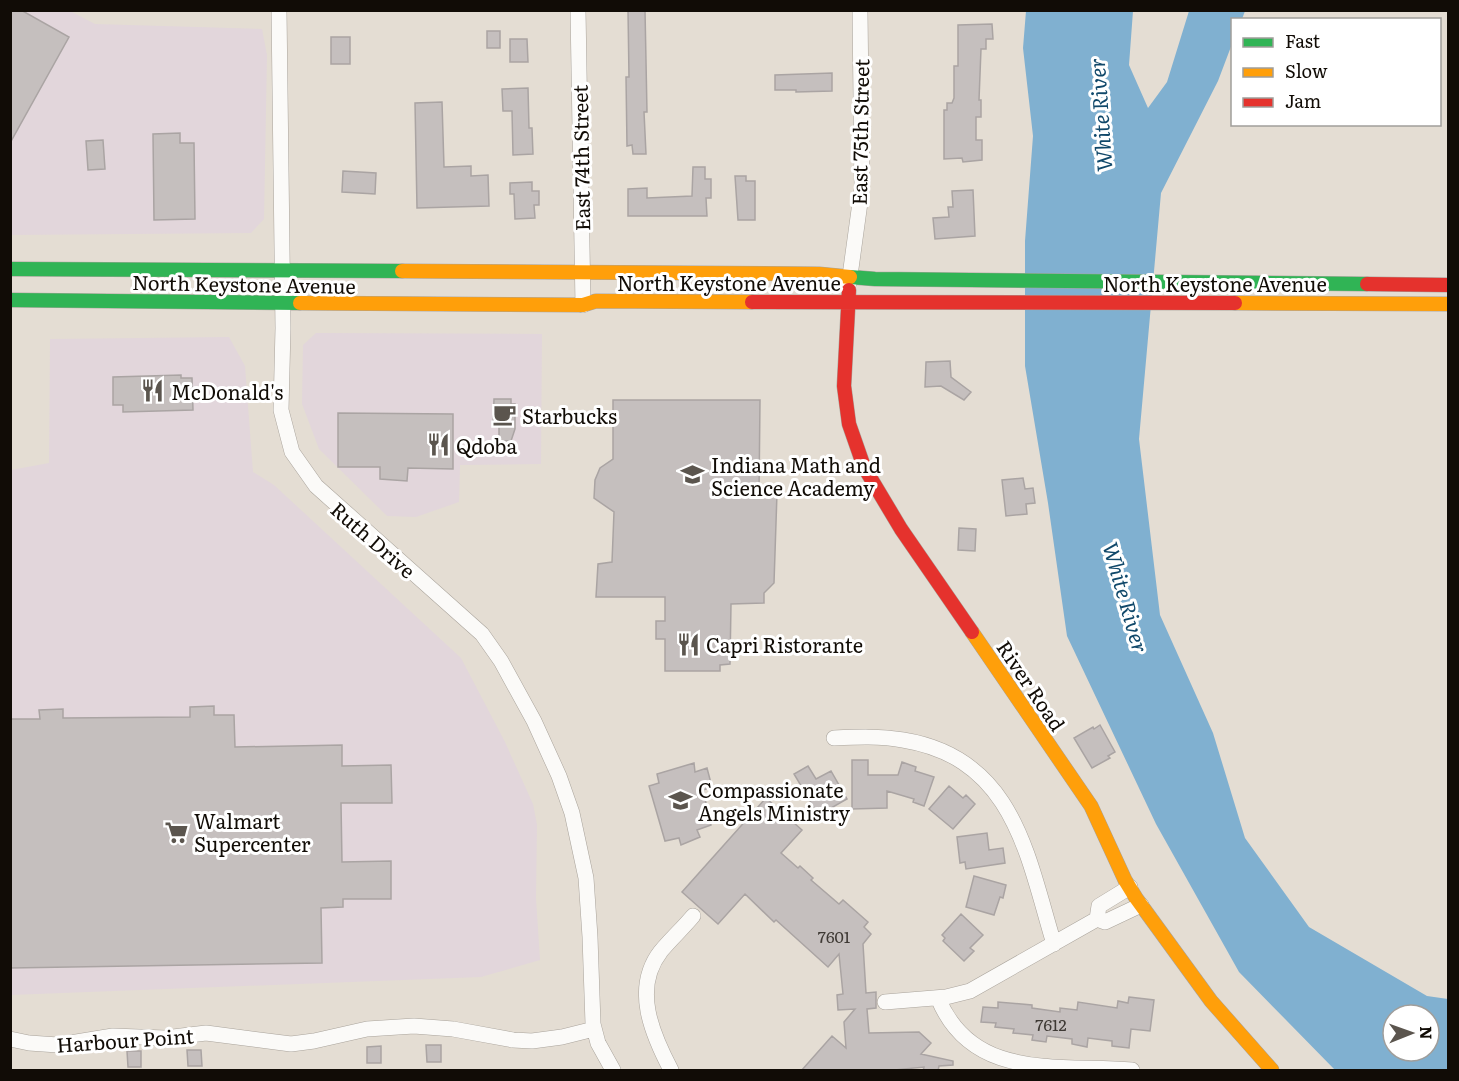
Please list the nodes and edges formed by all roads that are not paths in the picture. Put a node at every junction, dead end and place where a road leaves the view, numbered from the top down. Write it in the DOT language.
graph roads {
  1 [pos="279,10"];
  2 [pos="578,10"];
  3 [pos="860,10"];
  4 [pos="10,269"];
  5 [pos="282,270"];
  6 [pos="583,273"];
  7 [pos="1449,285"];
  8 [pos="849,290"];
  9 [pos="10,300"];
  10 [pos="282,303"];
  11 [pos="1449,303"];
  12 [pos="584,305"];
  13 [pos="834,738"];
  14 [pos="1130,887"];
  15 [pos="1142,905"];
  16 [pos="693,916"];
  17 [pos="1098,919"];
  18 [pos="1054,944"];
  19 [pos="938,998"];
  20 [pos="885,1002"];
  21 [pos="594,1029"];
  22 [pos="10,1039"];
  23 [pos="668,1070"];
  24 [pos="613,1071"];
  25 [pos="1132,1071"];
  26 [pos="1272,1071"];
  1 -- 5 [label="street, Ruth Drive"];
  2 -- 6 [label="street, East 74th Street"];
  3 -- 8 [label="street, East 75th Street"];
  4 -- 5 [label="main road, North Keystone Avenue"];
  5 -- 6 [label="main road, North Keystone Avenue"];
  5 -- 10 [label="street, Ruth Drive"];
  6 -- 8 [label="main road, North Keystone Avenue"];
  6 -- 12 [label="street, East 74th Street"];
  7 -- 8 [label="main road, North Keystone Avenue"];
  8 -- 11 [label="main road, North Keystone Avenue"];
  8 -- 12 [label="main road, North Keystone Avenue"];
  8 -- 14 [label="main road, River Road"];
  9 -- 10 [label="main road, North Keystone Avenue"];
  10 -- 12 [label="main road, North Keystone Avenue"];
  10 -- 21 [label="street, Ruth Drive"];
  13 -- 18 [label="street"];
  14 -- 15 [label="main road, River Road"];
  14 -- 17 [label="street"];
  15 -- 17 [label="street"];
  15 -- 26 [label="main road, River Road"];
  16 -- 23 [label="street"];
  17 -- 18 [label="street"];
  18 -- 19 [label="street"];
  19 -- 20 [label="street"];
  19 -- 25 [label="street"];
  21 -- 22 [label="street, Harbour Point"];
  21 -- 24 [label="street, Ruth Drive"];
}
